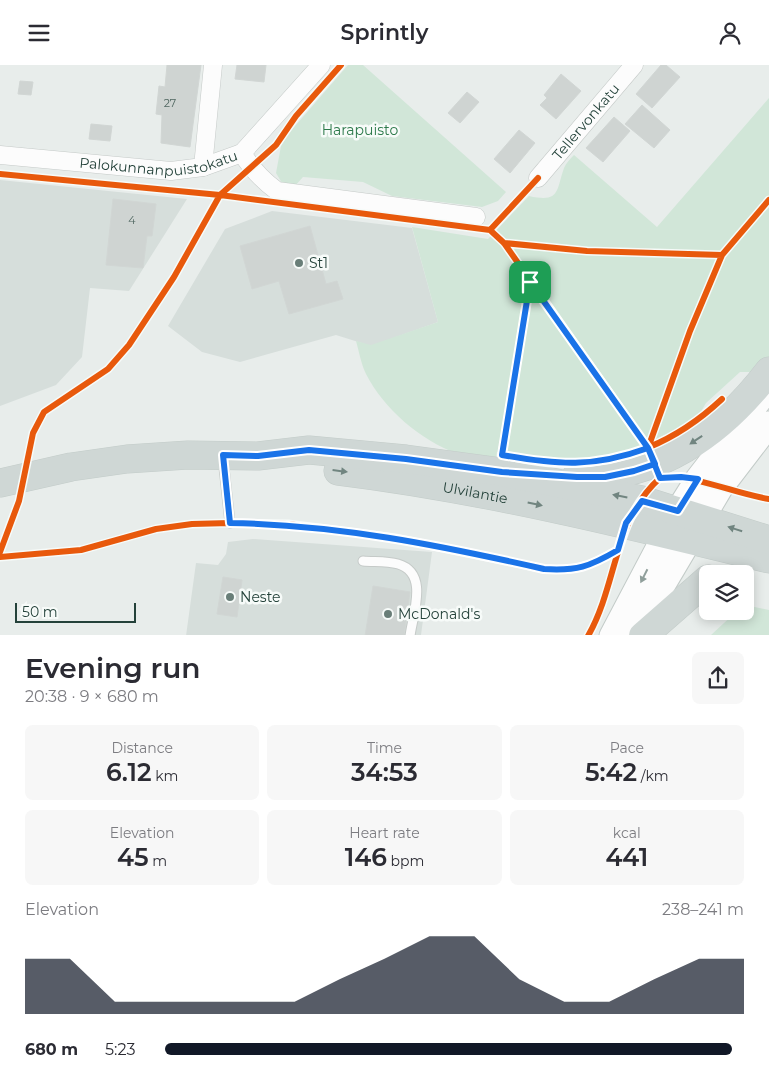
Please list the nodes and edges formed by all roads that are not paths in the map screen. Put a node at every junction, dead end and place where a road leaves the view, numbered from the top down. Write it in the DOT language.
graph roads {
  1 [pos="213,65"];
  2 [pos="321,65"];
  3 [pos="634,65"];
  4 [pos="242,153"];
  5 [pos="0,155"];
  6 [pos="203,167"];
  7 [pos="538,178"];
  8 [pos="476,217"];
  9 [pos="769,371"];
  10 [pos="769,386"];
  11 [pos="769,424"];
  12 [pos="223,455"];
  13 [pos="258,456"];
  14 [pos="502,472"];
  15 [pos="5,483"];
  16 [pos="230,523"];
  17 [pos="684,525"];
  18 [pos="767,552"];
  19 [pos="363,561"];
  20 [pos="731,565"];
  21 [pos="699,587"];
  22 [pos="410,635"];
  23 [pos="612,635"];
  24 [pos="629,635"];
  25 [pos="643,635"];
  1 -- 6 [label="street"];
  2 -- 4 [label="street"];
  3 -- 7 [label="street, Tellervonkatu"];
  4 -- 6 [label="street, Palokunnanpuistokatu"];
  4 -- 8 [label="street, Palokunnanpuistokatu"];
  5 -- 6 [label="street, Palokunnanpuistokatu"];
  9 -- 14 [label="main road, one-way"];
  10 -- 17 [label="main road"];
  11 -- 17 [label="main road"];
  12 -- 13 [label="main road, Ulvilantie"];
  12 -- 15 [label="main road, Ulvilantie"];
  12 -- 16 [label="lane"];
  13 -- 14 [label="main road, Ulvilantie"];
  13 -- 17 [label="main road, Ulvilantie, one-way"];
  17 -- 14 [label="main road, Ulvilantie, one-way"];
  17 -- 18 [label="main road"];
  17 -- 23 [label="main road, one-way"];
  17 -- 24 [label="main road"];
  18 -- 20 [label="main road"];
  19 -- 22 [label="lane"];
  21 -- 25 [label="main road"];
}
